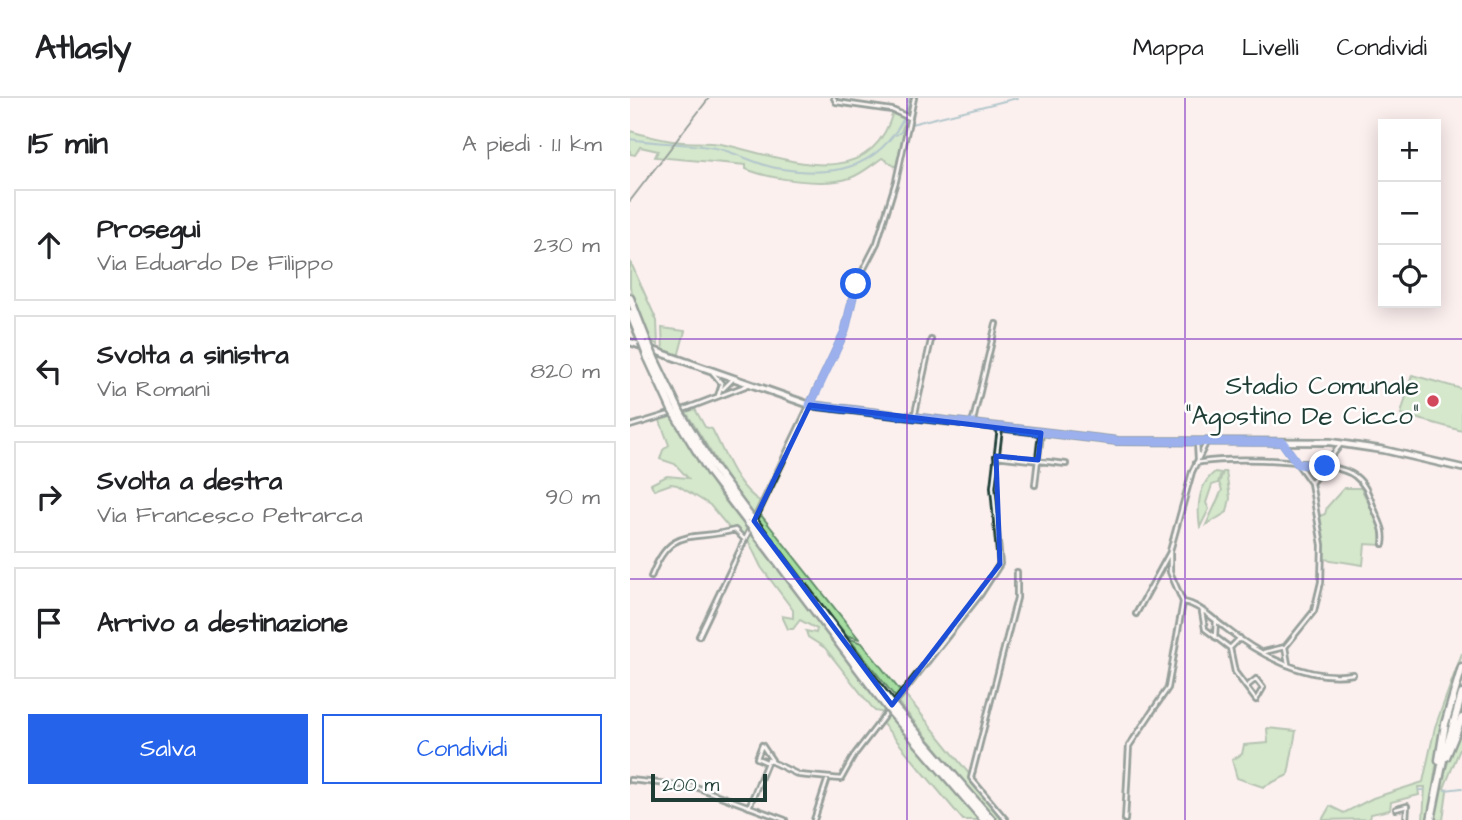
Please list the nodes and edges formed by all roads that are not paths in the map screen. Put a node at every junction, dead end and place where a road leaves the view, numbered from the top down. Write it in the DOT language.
graph roads {
  1 [pos="834,98"];
  2 [pos="914,98"];
  3 [pos="910,118"];
  4 [pos="630,298"];
  5 [pos="635,319"];
  6 [pos="996,324"];
  7 [pos="931,340"];
  8 [pos="630,342"];
  9 [pos="711,372"];
  10 [pos="733,380"];
  11 [pos="748,386"];
  12 [pos="723,390"];
  13 [pos="729,393"];
  14 [pos="716,398"];
  15 [pos="810,405"];
  16 [pos="914,418"];
  17 [pos="972,425"];
  18 [pos="630,426"];
  19 [pos="1000,428"];
  20 [pos="1041,433"];
  21 [pos="1197,442"];
  22 [pos="1206,442"];
  23 [pos="1282,442"];
  24 [pos="1341,444"];
  25 [pos="1203,454"];
  26 [pos="996,456"];
  27 [pos="1038,460"];
  28 [pos="1213,460"];
  29 [pos="1197,461"];
  30 [pos="1066,464"];
  31 [pos="1298,464"];
  32 [pos="1325,466"];
  33 [pos="1462,468"];
  34 [pos="1311,483"];
  35 [pos="1035,485"];
  36 [pos="745,540"];
  37 [pos="1383,544"];
  38 [pos="1170,551"];
  39 [pos="1017,572"];
  40 [pos="651,577"];
  41 [pos="1182,603"];
  42 [pos="1202,611"];
  43 [pos="1136,614"];
  44 [pos="1216,620"];
  45 [pos="699,636"];
  46 [pos="1215,637"];
  47 [pos="1240,638"];
  48 [pos="1286,647"];
  49 [pos="1230,648"];
  50 [pos="1264,652"];
  51 [pos="1288,664"];
  52 [pos="1462,667"];
  53 [pos="1353,674"];
  54 [pos="1246,687"];
  55 [pos="1462,694"];
  56 [pos="891,707"];
  57 [pos="1462,718"];
  58 [pos="772,760"];
  59 [pos="766,762"];
  60 [pos="1439,776"];
  61 [pos="829,780"];
  62 [pos="632,781"];
  63 [pos="749,807"];
  64 [pos="1396,809"];
  65 [pos="785,820"];
  66 [pos="814,820"];
  67 [pos="984,820"];
  68 [pos="992,820"];
  69 [pos="1006,820"];
  70 [pos="1125,820"];
  71 [pos="1406,820"];
  72 [pos="1431,820"];
  1 -- 3 [label="street"];
  2 -- 3 [label="street"];
  3 -- 15 [label="street"];
  4 -- 5 [label="highway"];
  5 -- 56 [label="highway, bridge"];
  6 -- 17 [label="street"];
  7 -- 16 [label="street"];
  8 -- 9 [label="street"];
  9 -- 10 [label="street"];
  9 -- 12 [label="street"];
  10 -- 11 [label="street"];
  10 -- 12 [label="street"];
  10 -- 13 [label="street"];
  11 -- 13 [label="street"];
  11 -- 15 [label="street"];
  12 -- 14 [label="street"];
  13 -- 14 [label="street"];
  14 -- 18 [label="street"];
  15 -- 16 [label="street"];
  15 -- 36 [label="street"];
  16 -- 17 [label="street"];
  17 -- 19 [label="street"];
  19 -- 20 [label="street"];
  19 -- 26 [label="street"];
  20 -- 21 [label="street"];
  20 -- 27 [label="street"];
  21 -- 22 [label="street"];
  21 -- 29 [label="street"];
  22 -- 23 [label="street"];
  22 -- 25 [label="street"];
  23 -- 24 [label="street"];
  23 -- 31 [label="street"];
  24 -- 32 [label="street"];
  24 -- 33 [label="street"];
  25 -- 28 [label="street"];
  25 -- 29 [label="street"];
  26 -- 27 [label="street"];
  26 -- 61 [label="street"];
  27 -- 30 [label="street"];
  27 -- 35 [label="street"];
  28 -- 29 [label="street"];
  28 -- 31 [label="street"];
  29 -- 38 [label="street"];
  31 -- 32 [label="street"];
  31 -- 34 [label="street"];
  32 -- 34 [label="street"];
  32 -- 37 [label="street"];
  34 -- 48 [label="street"];
  36 -- 40 [label="street"];
  36 -- 45 [label="street"];
  38 -- 41 [label="street"];
  38 -- 43 [label="street"];
  39 -- 69 [label="street"];
  41 -- 42 [label="street"];
  41 -- 70 [label="street"];
  42 -- 44 [label="street"];
  42 -- 46 [label="street"];
  44 -- 46 [label="street"];
  44 -- 47 [label="street"];
  46 -- 49 [label="street"];
  47 -- 49 [label="street"];
  47 -- 50 [label="street"];
  48 -- 50 [label="street"];
  48 -- 51 [label="street"];
  49 -- 54 [label="street"];
  50 -- 51 [label="street"];
  51 -- 53 [label="street"];
  52 -- 60 [label="highway"];
  54 -- 54 [label="street"];
  55 -- 60 [label="highway"];
  56 -- 67 [label="highway"];
  56 -- 68 [label="highway"];
  57 -- 60 [label="highway"];
  58 -- 59 [label="street"];
  58 -- 59 [label="street"];
  58 -- 61 [label="street"];
  59 -- 63 [label="street"];
  60 -- 72 [label="highway"];
  61 -- 66 [label="street"];
  62 -- 63 [label="street"];
  63 -- 65 [label="street"];
  64 -- 71 [label="street"];
}
